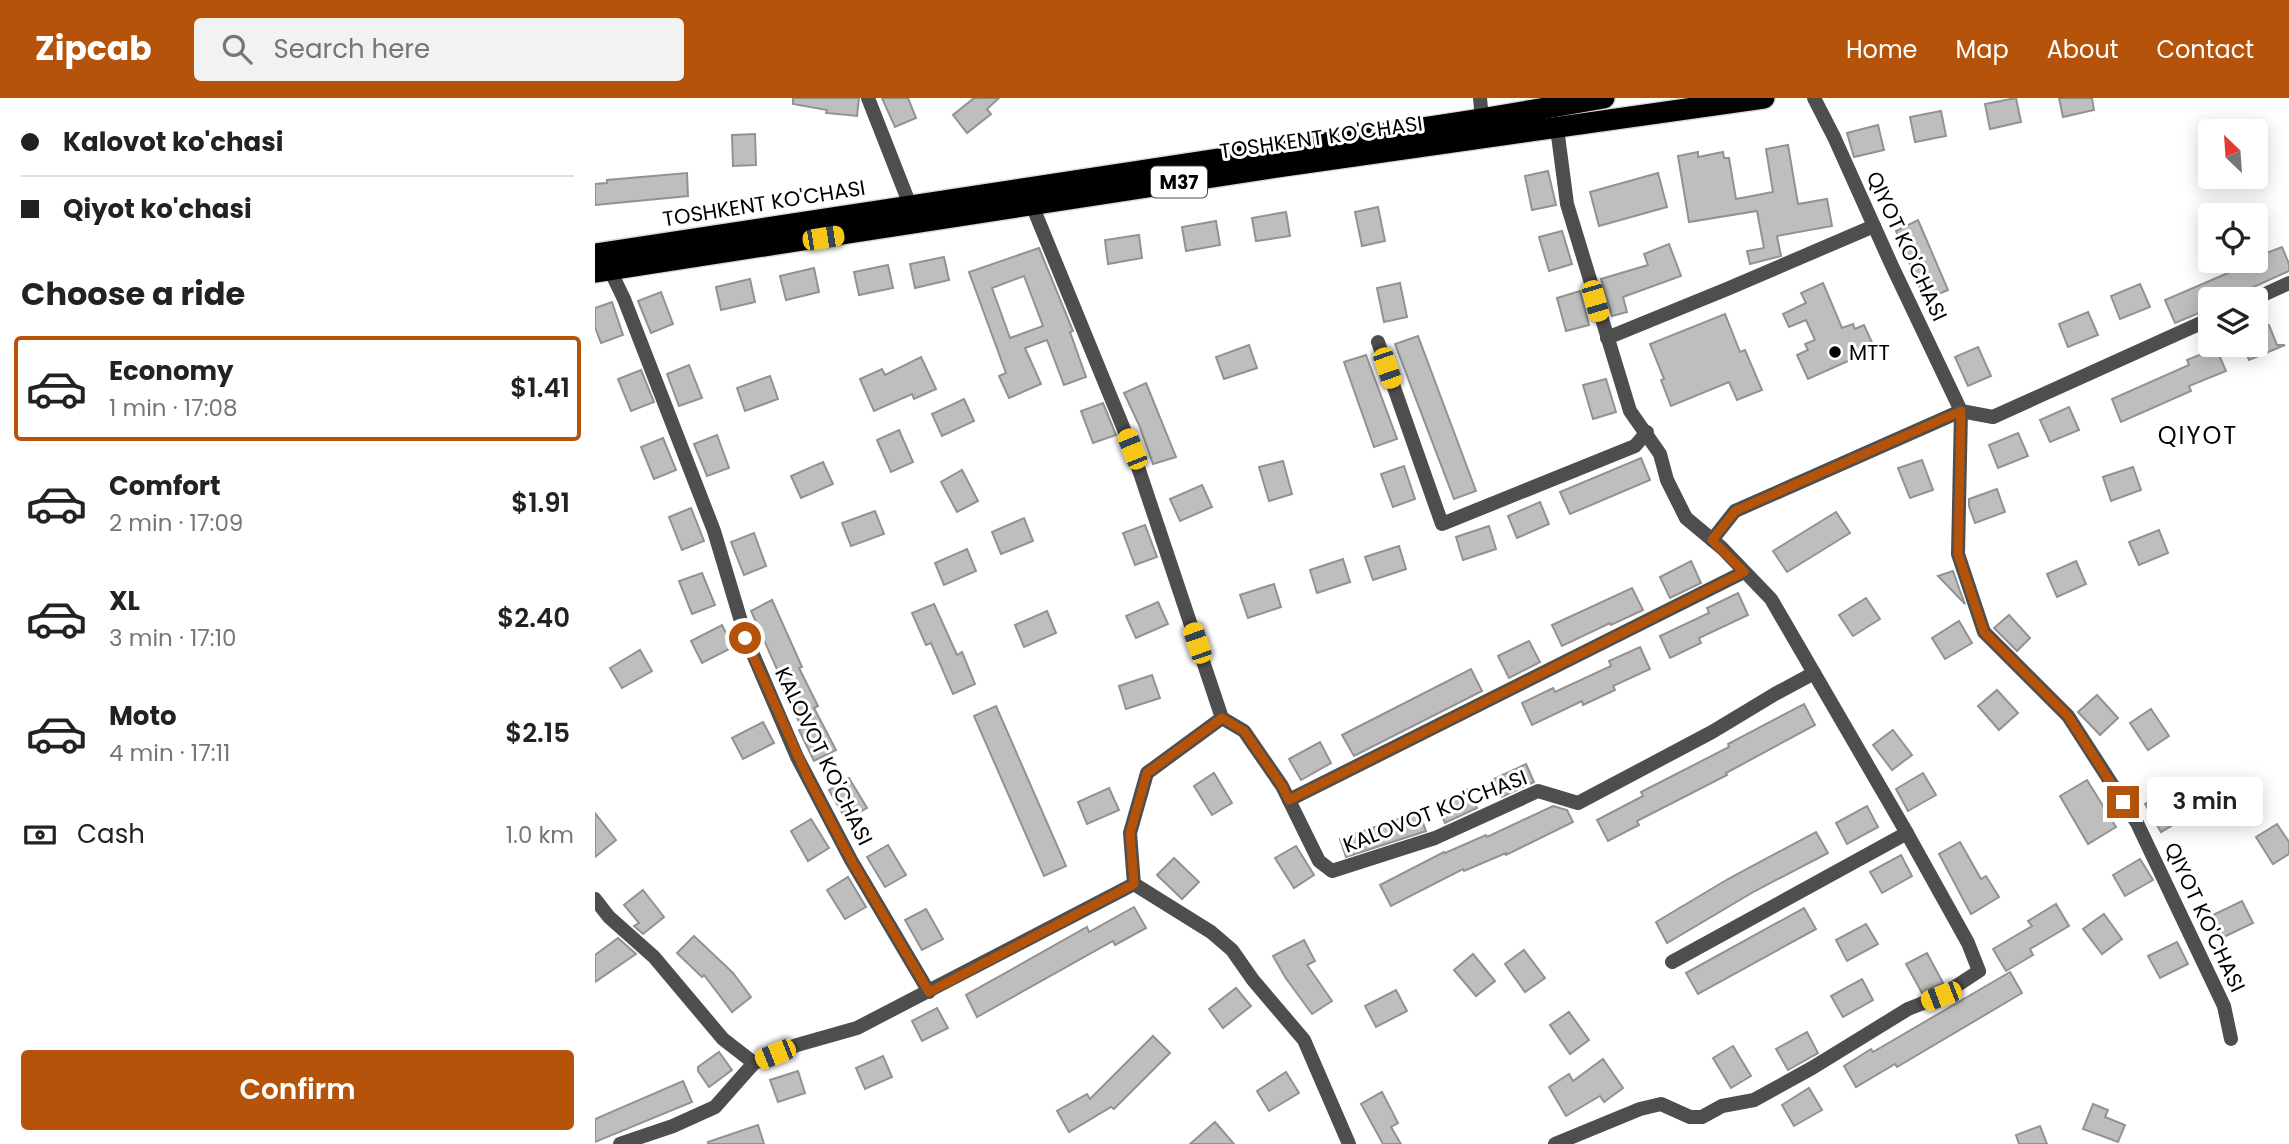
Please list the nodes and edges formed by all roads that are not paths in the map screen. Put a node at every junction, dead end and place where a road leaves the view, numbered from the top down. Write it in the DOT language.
graph roads {
  1 [pos="868,98"];
  2 [pos="1604,98"];
  3 [pos="1764,98"];
  4 [pos="1814,98"];
  5 [pos="1574,100"];
  6 [pos="1481,108"];
  7 [pos="1557,128"];
  8 [pos="910,205"];
  9 [pos="1032,205"];
  10 [pos="1874,226"];
  11 [pos="595,254"];
  12 [pos="603,271"];
  13 [pos="2289,283"];
  14 [pos="2268,293"];
  15 [pos="2198,324"];
  16 [pos="1607,338"];
  17 [pos="1378,342"];
  18 [pos="1961,411"];
  19 [pos="1647,432"];
  20 [pos="1712,540"];
  21 [pos="1744,572"];
  22 [pos="1814,673"];
  23 [pos="1222,718"];
  24 [pos="1289,800"];
  25 [pos="1907,832"];
  26 [pos="1134,884"];
  27 [pos="595,899"];
  28 [pos="1672,962"];
  29 [pos="929,992"];
  30 [pos="2231,1038"];
  31 [pos="754,1063"];
  32 [pos="656,1138"];
  33 [pos="620,1144"];
  34 [pos="1349,1144"];
  35 [pos="1555,1144"];
  1 -- 8 [label="street"];
  2 -- 5 [label="highway, TOSHKENT KO'CHASI / M37"];
  3 -- 7 [label="highway, TOSHKENT KO'CHASI / M37"];
  4 -- 10 [label="street, QIYOT KO'CHASI"];
  5 -- 6 [label="highway, TOSHKENT KO'CHASI / M37"];
  6 -- 8 [label="highway, TOSHKENT KO'CHASI / M37"];
  7 -- 9 [label="highway, TOSHKENT KO'CHASI / M37"];
  7 -- 16 [label="street"];
  8 -- 11 [label="highway, TOSHKENT KO'CHASI / M37"];
  9 -- 12 [label="highway, TOSHKENT KO'CHASI / M37"];
  9 -- 23 [label="street"];
  10 -- 16 [label="street"];
  10 -- 18 [label="street, QIYOT KO'CHASI"];
  12 -- 29 [label="street, KALOVOT KO'CHASI"];
  13 -- 14 [label="street"];
  15 -- 18 [label="street"];
  16 -- 19 [label="street"];
  17 -- 19 [label="street"];
  18 -- 20 [label="street"];
  18 -- 30 [label="street, QIYOT KO'CHASI"];
  19 -- 20 [label="street"];
  20 -- 21 [label="street"];
  21 -- 22 [label="street"];
  21 -- 24 [label="street"];
  22 -- 24 [label="street, KALOVOT KO'CHASI"];
  22 -- 25 [label="street"];
  23 -- 24 [label="street, KALOVOT KO'CHASI"];
  23 -- 26 [label="street"];
  25 -- 28 [label="street"];
  25 -- 35 [label="street"];
  26 -- 29 [label="street"];
  26 -- 34 [label="street"];
  27 -- 31 [label="street"];
  29 -- 31 [label="street"];
  31 -- 32 [label="street"];
  32 -- 33 [label="street"];
}
